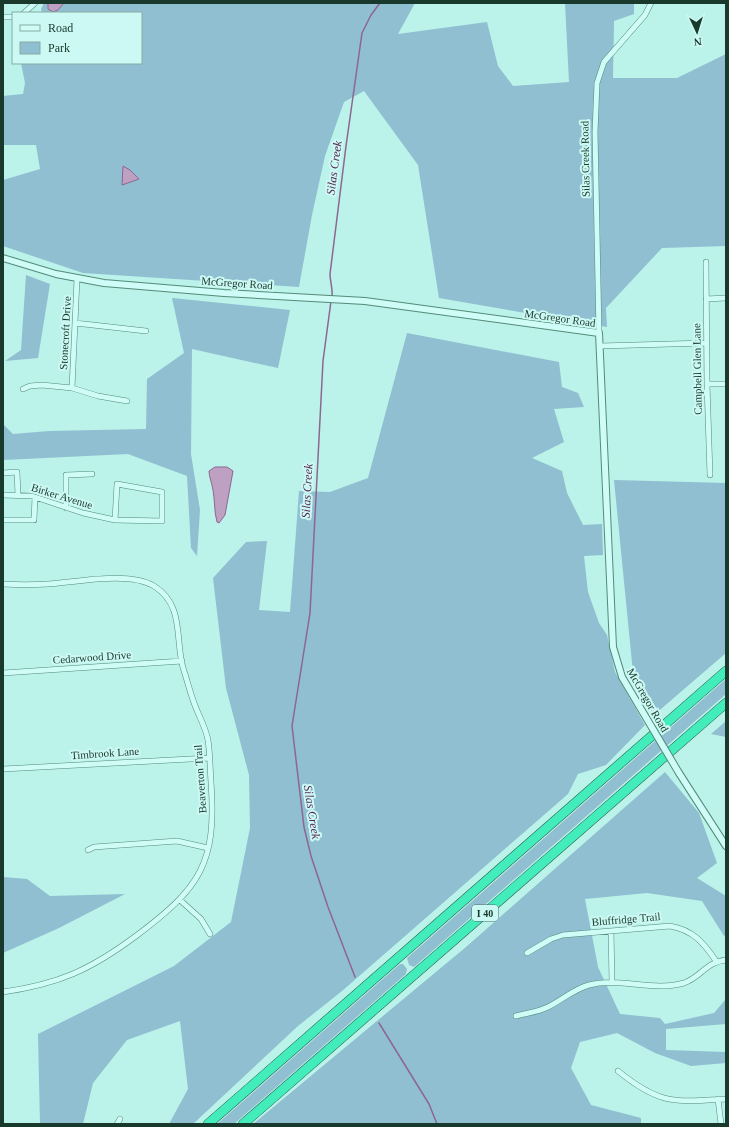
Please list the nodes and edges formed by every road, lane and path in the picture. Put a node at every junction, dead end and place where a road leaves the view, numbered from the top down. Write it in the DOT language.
graph roads {
  1 [pos="35,3"];
  2 [pos="651,3"];
  3 [pos="25,12"];
  4 [pos="3,258"];
  5 [pos="706,262"];
  6 [pos="77,279"];
  7 [pos="726,298"];
  8 [pos="706,299"];
  9 [pos="75,323"];
  10 [pos="146,332"];
  11 [pos="600,333"];
  12 [pos="706,342"];
  13 [pos="600,346"];
  14 [pos="707,384"];
  15 [pos="726,384"];
  16 [pos="72,388"];
  17 [pos="23,389"];
  18 [pos="127,401"];
  19 [pos="3,473"];
  20 [pos="92,474"];
  21 [pos="710,475"];
  22 [pos="18,494"];
  23 [pos="3,495"];
  24 [pos="35,497"];
  25 [pos="66,508"];
  26 [pos="3,520"];
  27 [pos="115,520"];
  28 [pos="3,584"];
  29 [pos="182,661"];
  30 [pos="726,671"];
  31 [pos="3,673"];
  32 [pos="726,703"];
  33 [pos="209,758"];
  34 [pos="3,769"];
  35 [pos="726,846"];
  36 [pos="208,848"];
  37 [pos="88,850"];
  38 [pos="180,900"];
  39 [pos="611,931"];
  40 [pos="210,934"];
  41 [pos="527,953"];
  42 [pos="726,960"];
  43 [pos="716,961"];
  44 [pos="612,982"];
  45 [pos="3,992"];
  46 [pos="516,1016"];
  47 [pos="618,1071"];
  48 [pos="718,1099"];
  49 [pos="726,1099"];
  50 [pos="208,1124"];
  51 [pos="243,1124"];
  52 [pos="721,1124"];
  1 -- 3 [label="street"];
  2 -- 11 [label="street, Silas Creek Road"];
  4 -- 6 [label="street, McGregor Road"];
  5 -- 8 [label="street, Campbell Glen Lane"];
  6 -- 9 [label="street, Stonecroft Drive"];
  6 -- 11 [label="street, McGregor Road"];
  7 -- 8 [label="street"];
  8 -- 12 [label="street, Campbell Glen Lane"];
  9 -- 10 [label="street"];
  9 -- 16 [label="street, Stonecroft Drive"];
  11 -- 13 [label="street, McGregor Road"];
  12 -- 13 [label="street"];
  12 -- 14 [label="street, Campbell Glen Lane"];
  13 -- 35 [label="street, McGregor Road, bridge"];
  14 -- 15 [label="street"];
  14 -- 21 [label="street, Campbell Glen Lane"];
  16 -- 17 [label="street"];
  16 -- 18 [label="street"];
  19 -- 22 [label="street"];
  20 -- 25 [label="street"];
  22 -- 23 [label="street, Birker Avenue"];
  22 -- 24 [label="street, Birker Avenue"];
  24 -- 25 [label="street, Birker Avenue"];
  24 -- 26 [label="street"];
  25 -- 27 [label="street, Birker Avenue"];
  27 -- 27 [label="street, Birker Avenue"];
  28 -- 29 [label="street, Beaverton Trail"];
  29 -- 31 [label="street, Cedarwood Drive"];
  29 -- 33 [label="street, Beaverton Trail"];
  30 -- 50 [label="highway, I 40"];
  32 -- 51 [label="highway, I 40"];
  33 -- 34 [label="street, Timbrook Lane"];
  33 -- 36 [label="street, Beaverton Trail"];
  36 -- 37 [label="street"];
  36 -- 38 [label="street, Beaverton Trail"];
  38 -- 40 [label="street"];
  38 -- 45 [label="street, Beaverton Trail"];
  39 -- 41 [label="street, Bluffridge Trail"];
  39 -- 43 [label="street, Bluffridge Trail"];
  39 -- 44 [label="street"];
  42 -- 43 [label="street"];
  43 -- 44 [label="street"];
  44 -- 46 [label="street"];
  47 -- 48 [label="street"];
  48 -- 49 [label="street"];
  48 -- 52 [label="street"];
}
